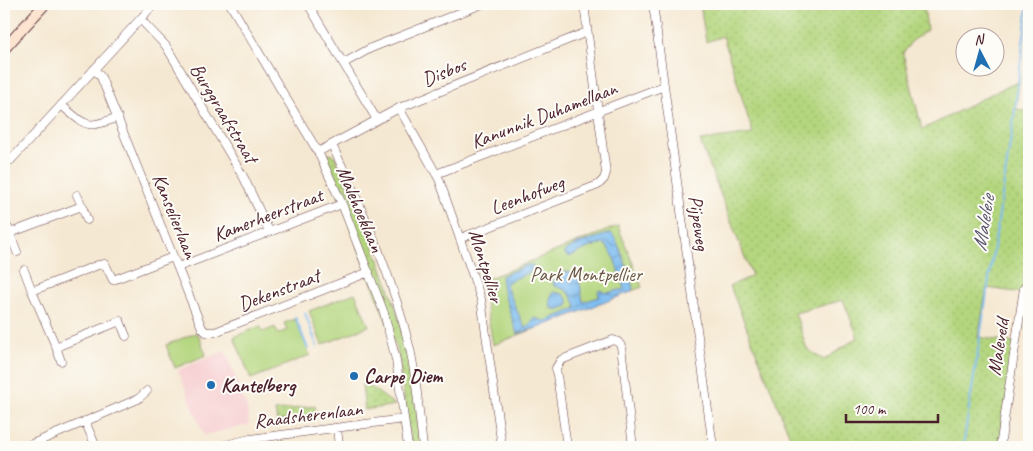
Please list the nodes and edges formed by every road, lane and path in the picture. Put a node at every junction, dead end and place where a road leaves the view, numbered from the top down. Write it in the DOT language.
graph roads {
  1 [pos="45,4"];
  2 [pos="154,4"];
  3 [pos="230,4"];
  4 [pos="482,4"];
  5 [pos="584,4"];
  6 [pos="652,4"];
  7 [pos="312,5"];
  8 [pos="140,19"];
  9 [pos="588,32"];
  10 [pos="4,49"];
  11 [pos="344,63"];
  12 [pos="94,68"];
  13 [pos="664,86"];
  14 [pos="61,105"];
  15 [pos="398,108"];
  16 [pos="598,111"];
  17 [pos="118,117"];
  18 [pos="377,120"];
  19 [pos="332,145"];
  20 [pos="318,152"];
  21 [pos="4,154"];
  22 [pos="436,174"];
  23 [pos="78,195"];
  24 [pos="342,204"];
  25 [pos="82,206"];
  26 [pos="88,220"];
  27 [pos="4,223"];
  28 [pos="269,231"];
  29 [pos="10,233"];
  30 [pos="461,238"];
  31 [pos="17,252"];
  32 [pos="173,257"];
  33 [pos="178,267"];
  34 [pos="24,270"];
  35 [pos="368,272"];
  36 [pos="1029,284"];
  37 [pos="32,291"];
  38 [pos="202,328"];
  39 [pos="126,336"];
  40 [pos="56,347"];
  41 [pos="61,360"];
  42 [pos="147,391"];
  43 [pos="404,419"];
  44 [pos="85,421"];
  45 [pos="337,428"];
  46 [pos="25,447"];
  47 [pos="96,447"];
  48 [pos="217,447"];
  49 [pos="339,447"];
  50 [pos="408,447"];
  51 [pos="423,447"];
  52 [pos="502,447"];
  53 [pos="567,447"];
  54 [pos="634,447"];
  55 [pos="713,447"];
  56 [pos="1000,447"];
  1 -- 10 [label="street"];
  2 -- 8 [label="street"];
  3 -- 20 [label="street, Malehoeklaan"];
  4 -- 11 [label="street"];
  5 -- 9 [label="street"];
  6 -- 13 [label="street, Pijpeweg"];
  7 -- 11 [label="street"];
  8 -- 12 [label="street"];
  8 -- 28 [label="street, Burggraafstraat"];
  9 -- 15 [label="street, Disbos"];
  9 -- 16 [label="street"];
  11 -- 18 [label="street"];
  12 -- 14 [label="street"];
  12 -- 17 [label="street, Kanselierlaan"];
  13 -- 16 [label="street, Kanunnik Duhamellaan"];
  13 -- 55 [label="street, Pijpeweg"];
  14 -- 17 [label="street"];
  14 -- 21 [label="street"];
  15 -- 18 [label="street, Disbos"];
  15 -- 22 [label="street, Montpellier"];
  16 -- 22 [label="street, Kanunnik Duhamellaan"];
  16 -- 30 [label="street, Leenhofweg"];
  17 -- 32 [label="street, Kanselierlaan"];
  18 -- 19 [label="street, Disbos"];
  19 -- 20 [label="street, Disbos"];
  19 -- 51 [label="street, Malehoeklaan"];
  20 -- 24 [label="street, Malehoeklaan"];
  22 -- 30 [label="street, Montpellier"];
  23 -- 25 [label="street"];
  24 -- 28 [label="street, Kamerheerstraat"];
  24 -- 35 [label="street, Malehoeklaan"];
  25 -- 26 [label="street"];
  25 -- 29 [label="street"];
  27 -- 29 [label="street"];
  28 -- 33 [label="street, Kamerheerstraat"];
  29 -- 31 [label="street"];
  30 -- 52 [label="street, Montpellier"];
  32 -- 33 [label="street, Kanselierlaan"];
  32 -- 37 [label="street"];
  33 -- 38 [label="street, Kanselierlaan"];
  34 -- 37 [label="street"];
  35 -- 38 [label="street, Dekenstraat"];
  35 -- 43 [label="street, Malehoeklaan"];
  36 -- 56 [label="street, Maleveld"];
  37 -- 40 [label="street"];
  39 -- 40 [label="street"];
  40 -- 41 [label="street"];
  42 -- 44 [label="street"];
  43 -- 45 [label="street, Raadsherenlaan"];
  43 -- 50 [label="street, Malehoeklaan"];
  44 -- 46 [label="street"];
  44 -- 47 [label="street"];
  45 -- 48 [label="street, Raadsherenlaan"];
  45 -- 49 [label="street"];
  53 -- 54 [label="street"];
}
